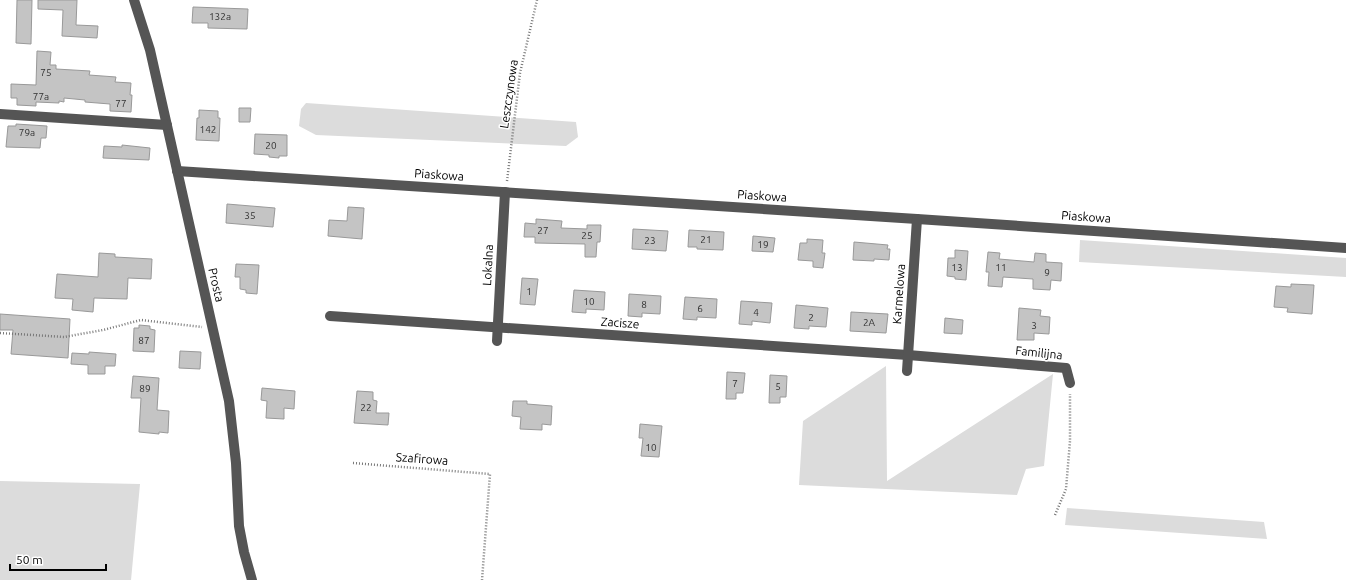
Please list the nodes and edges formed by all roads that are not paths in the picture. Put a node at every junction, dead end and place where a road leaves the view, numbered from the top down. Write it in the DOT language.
graph roads {
  1 [pos="134,0"];
  2 [pos="0,114"];
  3 [pos="167,125"];
  4 [pos="177,171"];
  5 [pos="505,192"];
  6 [pos="917,219"];
  7 [pos="1346,248"];
  8 [pos="330,316"];
  9 [pos="498,328"];
  10 [pos="497,341"];
  11 [pos="908,355"];
  12 [pos="907,370"];
  13 [pos="1070,383"];
  14 [pos="252,580"];
  1 -- 3 [label="street, Prosta"];
  2 -- 3 [label="street"];
  3 -- 4 [label="street, Prosta"];
  4 -- 5 [label="street, Piaskowa"];
  4 -- 14 [label="street, Prosta"];
  5 -- 6 [label="street, Piaskowa"];
  5 -- 9 [label="street, Lokalna"];
  6 -- 7 [label="street, Piaskowa"];
  6 -- 11 [label="street, Karmelowa"];
  8 -- 9 [label="street, Zacisze"];
  9 -- 10 [label="street, Lokalna"];
  9 -- 11 [label="street, Zacisze"];
  11 -- 12 [label="street, Karmelowa"];
  11 -- 13 [label="street, Familijna"];
}
